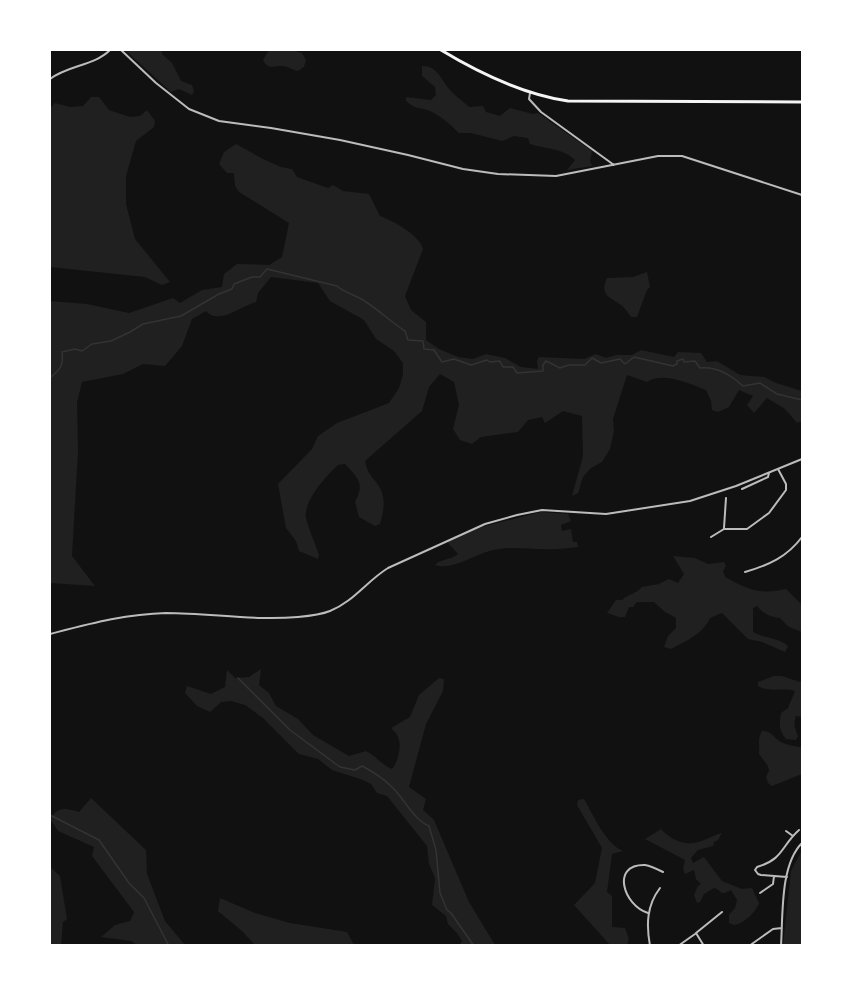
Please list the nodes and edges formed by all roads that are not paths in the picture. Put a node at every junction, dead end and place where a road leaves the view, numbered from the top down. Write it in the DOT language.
graph roads {
  1 [pos="110,50"];
  2 [pos="121,50"];
  3 [pos="441,50"];
  4 [pos="50,79"];
  5 [pos="530,91"];
  6 [pos="802,102"];
  7 [pos="614,165"];
  8 [pos="802,195"];
  9 [pos="802,459"];
  10 [pos="778,469"];
  11 [pos="769,473"];
  12 [pos="742,489"];
  13 [pos="726,498"];
  14 [pos="724,529"];
  15 [pos="711,537"];
  16 [pos="802,537"];
  17 [pos="745,572"];
  18 [pos="50,634"];
  19 [pos="799,830"];
  20 [pos="786,831"];
  21 [pos="793,836"];
  22 [pos="802,843"];
  23 [pos="663,872"];
  24 [pos="774,876"];
  25 [pos="787,877"];
  26 [pos="660,888"];
  27 [pos="760,893"];
  28 [pos="722,912"];
  29 [pos="648,913"];
  30 [pos="782,928"];
  31 [pos="696,933"];
  32 [pos="758,939"];
  33 [pos="761,944"];
  34 [pos="650,945"];
  35 [pos="678,945"];
  36 [pos="704,945"];
  37 [pos="749,945"];
  38 [pos="780,945"];
  1 -- 4 [label="street"];
  2 -- 7 [label="street"];
  3 -- 5 [label="main road"];
  5 -- 6 [label="main road"];
  5 -- 7 [label="street"];
  7 -- 8 [label="street"];
  9 -- 10 [label="street"];
  10 -- 11 [label="street"];
  10 -- 14 [label="street"];
  11 -- 12 [label="street"];
  11 -- 18 [label="street"];
  13 -- 14 [label="street"];
  14 -- 15 [label="street"];
  16 -- 17 [label="street"];
  19 -- 21 [label="street"];
  20 -- 21 [label="street"];
  21 -- 24 [label="street"];
  22 -- 25 [label="street"];
  23 -- 29 [label="street"];
  24 -- 25 [label="street"];
  24 -- 27 [label="street"];
  25 -- 30 [label="street"];
  26 -- 29 [label="street"];
  28 -- 31 [label="street"];
  29 -- 34 [label="street"];
  30 -- 32 [label="street"];
  30 -- 38 [label="street"];
  31 -- 35 [label="street"];
  31 -- 36 [label="street"];
  32 -- 33 [label="street"];
  32 -- 37 [label="street"];
}
